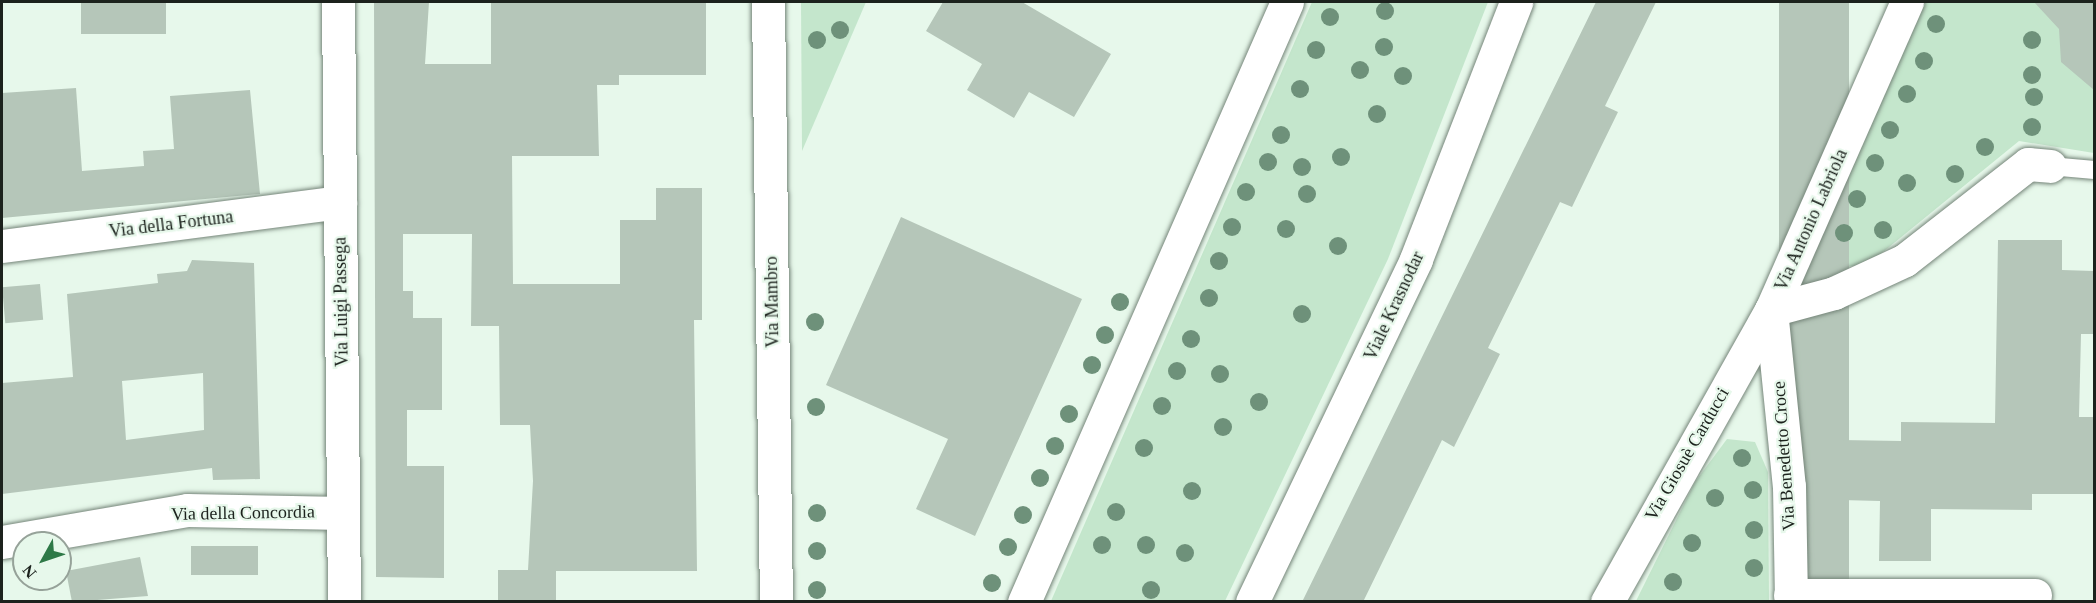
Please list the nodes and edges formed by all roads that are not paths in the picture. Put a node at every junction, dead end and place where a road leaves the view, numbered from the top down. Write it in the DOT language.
graph roads {
  1 [pos="338,2"];
  2 [pos="768,2"];
  3 [pos="1287,2"];
  4 [pos="1516,2"];
  5 [pos="1907,2"];
  6 [pos="2050,166"];
  7 [pos="2094,170"];
  8 [pos="340,202"];
  9 [pos="2,246"];
  10 [pos="1772,310"];
  11 [pos="343,513"];
  12 [pos="2,542"];
  13 [pos="2035,595"];
  14 [pos="1790,598"];
  15 [pos="344,602"];
  16 [pos="776,602"];
  17 [pos="1024,602"];
  18 [pos="1252,602"];
  19 [pos="1607,602"];
  1 -- 8 [label="street, Via Luigi Passega"];
  2 -- 16 [label="street, Via Mambro"];
  3 -- 17 [label="street"];
  4 -- 18 [label="street, Viale Krasnodar"];
  5 -- 10 [label="street, Via Antonio Labriola"];
  6 -- 7 [label="lane"];
  6 -- 10 [label="street, Via Antonio Labriola"];
  8 -- 9 [label="street, Via della Fortuna"];
  8 -- 11 [label="street, Via Luigi Passega"];
  10 -- 14 [label="street, Via Benedetto Croce"];
  10 -- 19 [label="street, Via Giosuè Carducci"];
  11 -- 12 [label="street, Via della Concordia"];
  11 -- 15 [label="street, Via Luigi Passega"];
  13 -- 14 [label="street"];
}
